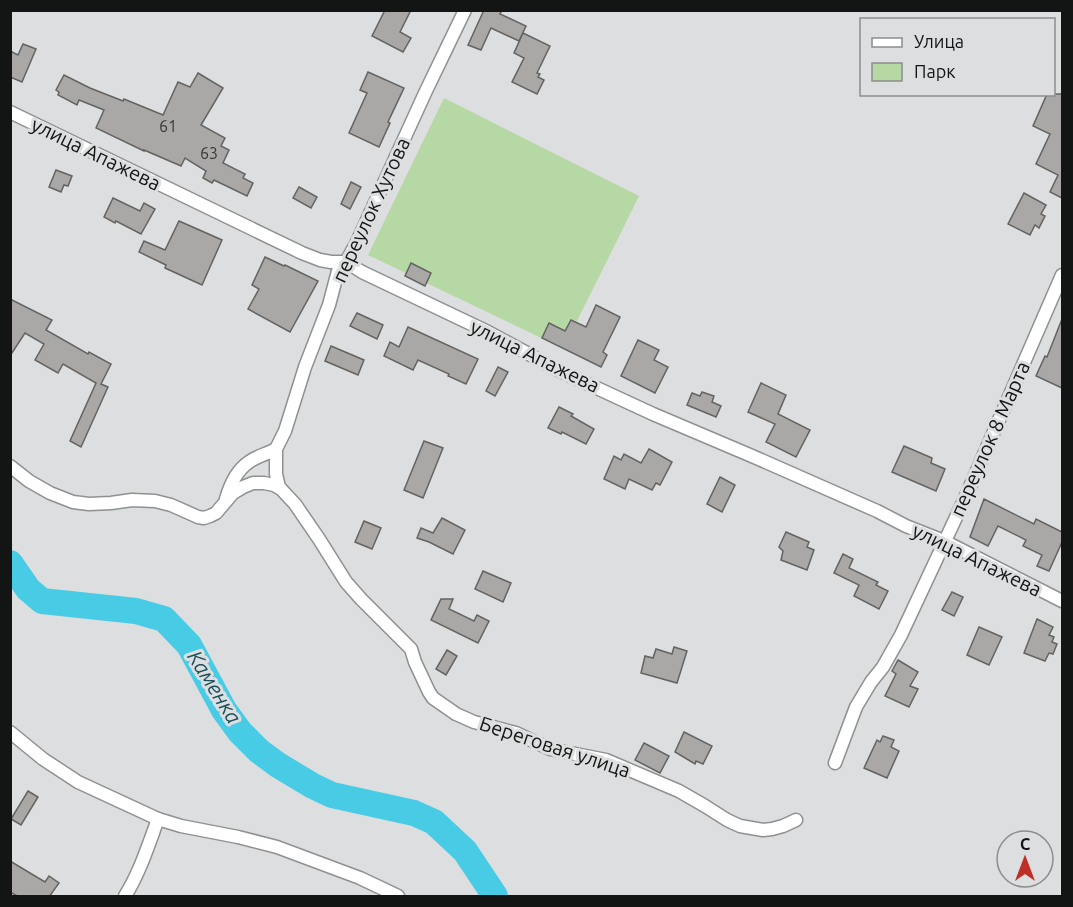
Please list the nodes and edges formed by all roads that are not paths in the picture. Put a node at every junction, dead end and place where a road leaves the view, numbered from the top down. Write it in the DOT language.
graph roads {
  1 [pos="465,10"];
  2 [pos="10,112"];
  3 [pos="346,262"];
  4 [pos="1062,275"];
  5 [pos="276,449"];
  6 [pos="10,466"];
  7 [pos="279,488"];
  8 [pos="226,500"];
  9 [pos="944,541"];
  10 [pos="1062,601"];
  11 [pos="10,732"];
  12 [pos="835,763"];
  13 [pos="158,819"];
  14 [pos="796,820"];
  15 [pos="125,897"];
  16 [pos="398,897"];
  1 -- 3 [label="street, переулок Хутова"];
  2 -- 3 [label="street, улица Апажева"];
  3 -- 5 [label="street, переулок Хутова"];
  3 -- 9 [label="street, улица Апажева"];
  4 -- 9 [label="street, переулок 8 Марта"];
  5 -- 7 [label="street"];
  5 -- 8 [label="street"];
  6 -- 8 [label="street"];
  7 -- 8 [label="street"];
  7 -- 14 [label="street, Береговая улица"];
  9 -- 10 [label="street, улица Апажева"];
  9 -- 12 [label="street, переулок 8 Марта"];
  11 -- 13 [label="street"];
  13 -- 15 [label="street"];
  13 -- 16 [label="street"];
}
